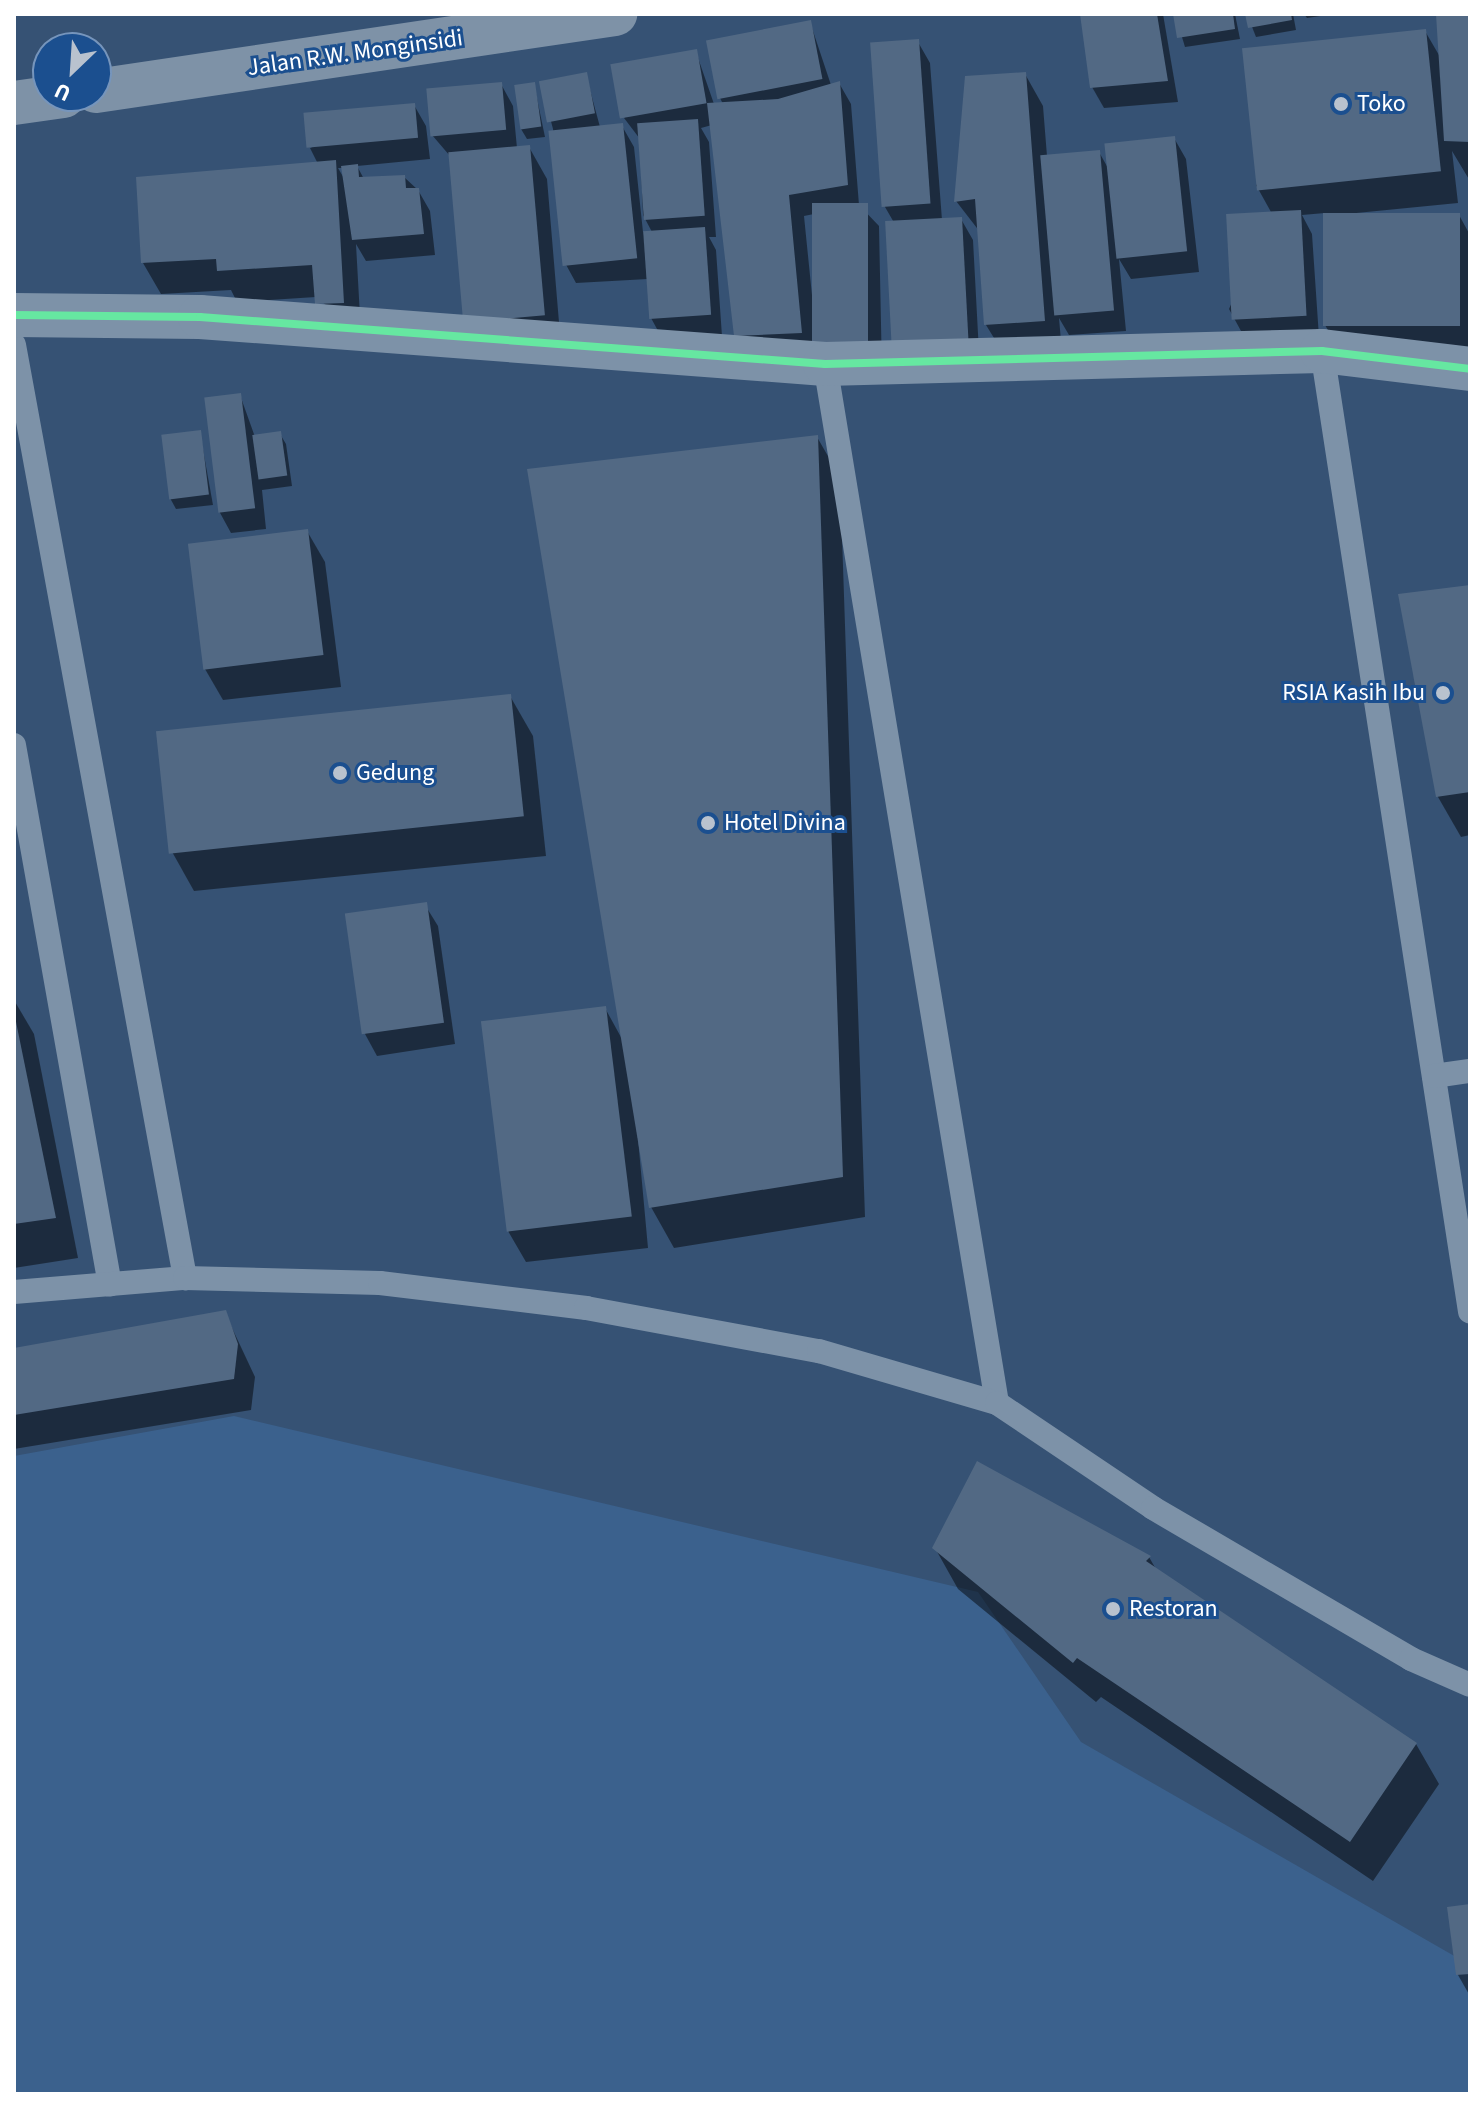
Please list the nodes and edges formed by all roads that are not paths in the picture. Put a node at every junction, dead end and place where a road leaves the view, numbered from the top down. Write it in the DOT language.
graph roads {
  1 [pos="615,14"];
  2 [pos="112,89"];
  3 [pos="14,315"];
  4 [pos="14,345"];
  5 [pos="1322,351"];
  6 [pos="825,364"];
  7 [pos="1470,369"];
  8 [pos="14,745"];
  9 [pos="1470,1071"];
  10 [pos="1434,1076"];
  11 [pos="185,1278"];
  12 [pos="110,1285"];
  13 [pos="14,1292"];
  14 [pos="1470,1312"];
  15 [pos="997,1403"];
  16 [pos="1470,1685"];
  1 -- 2 [label="highway, Jalan R.W. Monginsidi"];
  3 -- 6 [label="street"];
  4 -- 11 [label="lane"];
  5 -- 6 [label="street"];
  5 -- 7 [label="street"];
  5 -- 10 [label="lane"];
  6 -- 15 [label="lane"];
  8 -- 12 [label="lane"];
  9 -- 10 [label="lane"];
  10 -- 14 [label="lane"];
  11 -- 12 [label="lane"];
  11 -- 15 [label="lane"];
  12 -- 13 [label="lane"];
  15 -- 16 [label="lane"];
}
